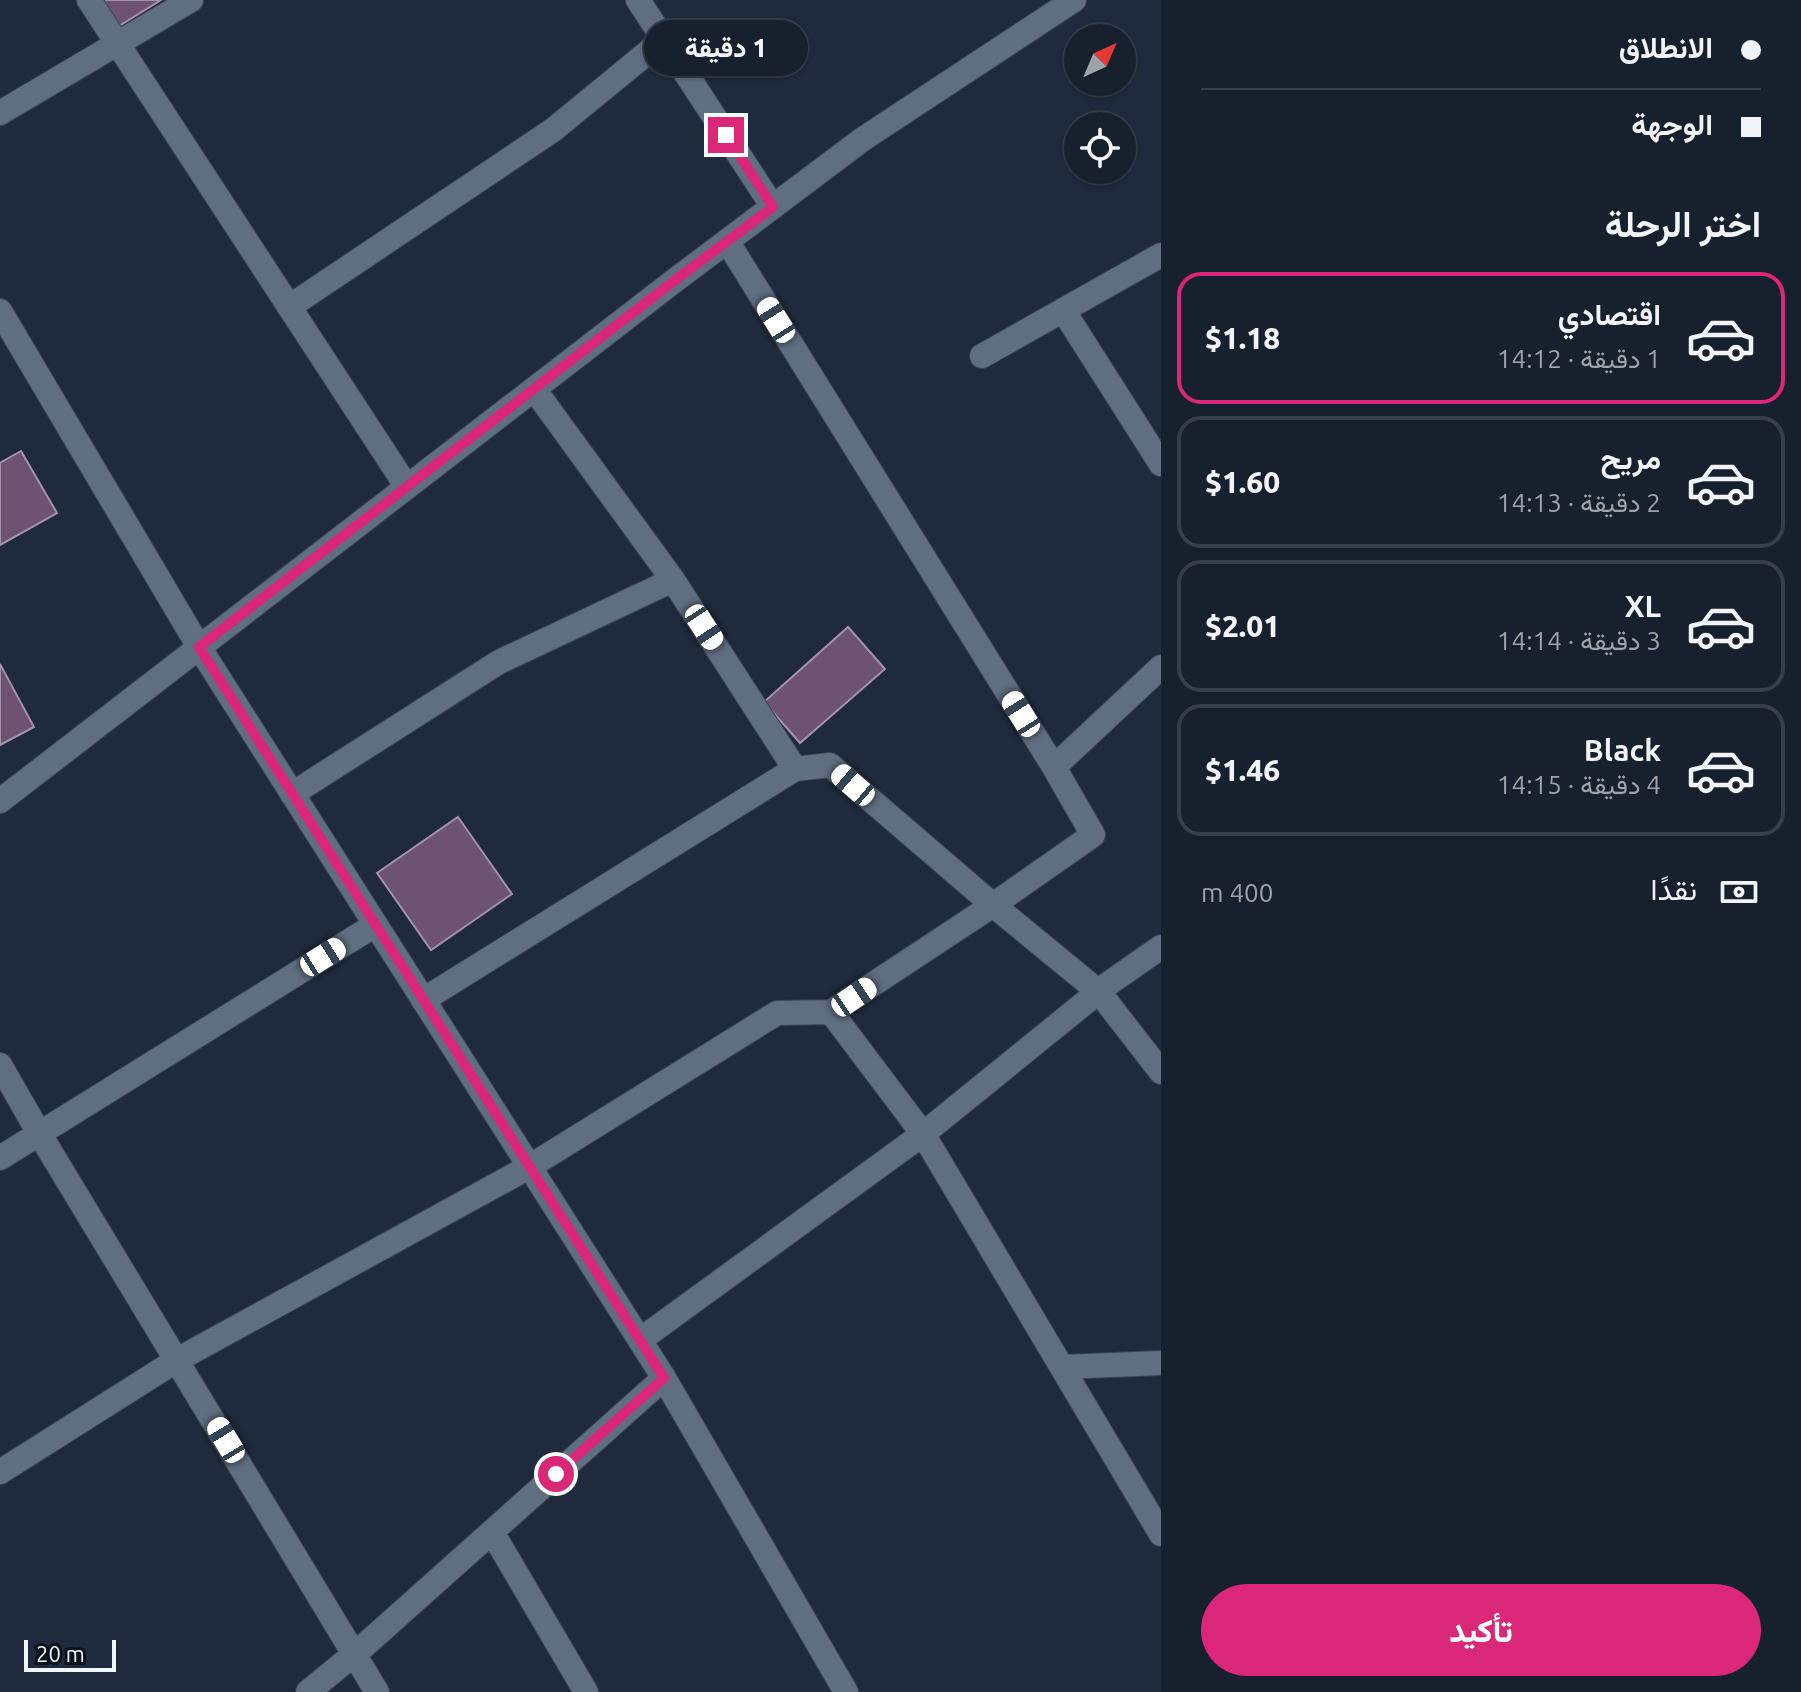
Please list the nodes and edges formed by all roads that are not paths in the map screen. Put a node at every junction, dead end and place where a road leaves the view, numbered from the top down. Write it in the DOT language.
graph roads {
  1 [pos="89,0"];
  2 [pos="191,0"];
  3 [pos="1074,0"];
  4 [pos="642,1"];
  5 [pos="664,39"];
  6 [pos="117,45"];
  7 [pos="0,113"];
  8 [pos="773,207"];
  9 [pos="727,241"];
  10 [pos="1161,255"];
  11 [pos="289,307"];
  12 [pos="1063,310"];
  13 [pos="0,311"];
  14 [pos="982,356"];
  15 [pos="534,389"];
  16 [pos="1161,464"];
  17 [pos="407,487"];
  18 [pos="673,580"];
  19 [pos="199,647"];
  20 [pos="1161,667"];
  21 [pos="1054,767"];
  22 [pos="795,769"];
  23 [pos="292,794"];
  24 [pos="0,801"];
  25 [pos="993,905"];
  26 [pos="375,925"];
  27 [pos="1161,947"];
  28 [pos="1099,992"];
  29 [pos="423,1000"];
  30 [pos="831,1012"];
  31 [pos="0,1065"];
  32 [pos="1161,1072"];
  33 [pos="39,1133"];
  34 [pos="923,1134"];
  35 [pos="0,1158"];
  36 [pos="529,1167"];
  37 [pos="640,1340"];
  38 [pos="177,1360"];
  39 [pos="1161,1363"];
  40 [pos="1062,1367"];
  41 [pos="664,1378"];
  42 [pos="0,1472"];
  43 [pos="492,1532"];
  44 [pos="1161,1534"];
  45 [pos="355,1653"];
  46 [pos="308,1692"];
  47 [pos="377,1692"];
  48 [pos="586,1692"];
  49 [pos="846,1692"];
  1 -- 6 [label="street"];
  2 -- 6 [label="street"];
  3 -- 8 [label="street"];
  4 -- 5 [label="street"];
  5 -- 8 [label="street"];
  5 -- 11 [label="street"];
  6 -- 7 [label="street"];
  6 -- 11 [label="street"];
  8 -- 9 [label="street"];
  9 -- 15 [label="street"];
  9 -- 21 [label="street"];
  10 -- 12 [label="street"];
  11 -- 17 [label="street"];
  12 -- 14 [label="street"];
  12 -- 16 [label="street"];
  13 -- 19 [label="street"];
  15 -- 17 [label="street"];
  15 -- 18 [label="street"];
  17 -- 19 [label="street"];
  18 -- 22 [label="street"];
  18 -- 23 [label="street"];
  19 -- 23 [label="street"];
  19 -- 24 [label="street"];
  20 -- 21 [label="street"];
  21 -- 25 [label="street"];
  22 -- 25 [label="street"];
  22 -- 29 [label="street"];
  23 -- 26 [label="street"];
  25 -- 28 [label="street"];
  25 -- 30 [label="street"];
  26 -- 29 [label="street"];
  26 -- 33 [label="street"];
  27 -- 28 [label="street"];
  28 -- 32 [label="street"];
  28 -- 34 [label="street"];
  29 -- 36 [label="street"];
  30 -- 34 [label="street"];
  30 -- 36 [label="street"];
  31 -- 33 [label="street"];
  33 -- 35 [label="street"];
  33 -- 38 [label="street"];
  34 -- 37 [label="street"];
  34 -- 40 [label="street"];
  36 -- 37 [label="street"];
  36 -- 38 [label="street"];
  37 -- 41 [label="street"];
  38 -- 42 [label="street"];
  38 -- 45 [label="street"];
  39 -- 40 [label="street"];
  40 -- 44 [label="street"];
  41 -- 43 [label="street"];
  41 -- 49 [label="street"];
  43 -- 45 [label="street"];
  43 -- 48 [label="street"];
  45 -- 46 [label="street"];
  45 -- 47 [label="street"];
}
